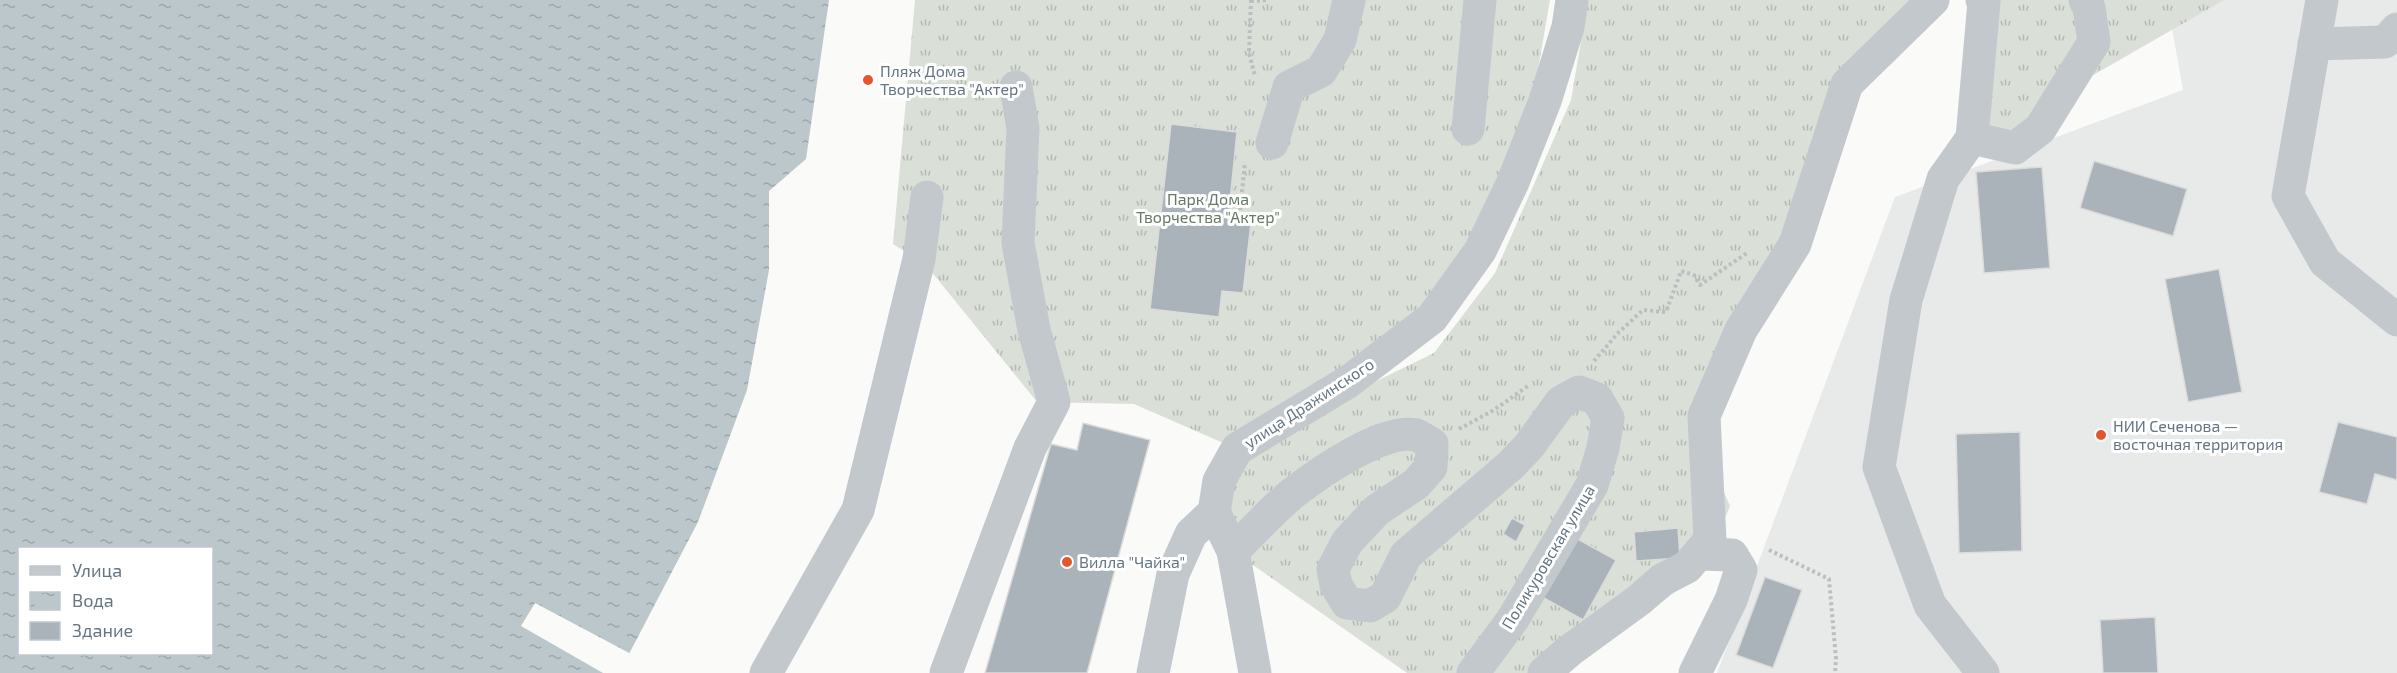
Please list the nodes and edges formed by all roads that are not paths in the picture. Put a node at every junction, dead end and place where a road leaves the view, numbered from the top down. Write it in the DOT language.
graph roads {
  1 [pos="1349,0"];
  2 [pos="1480,0"];
  3 [pos="1572,0"];
  4 [pos="1933,0"];
  5 [pos="1982,0"];
  6 [pos="2085,0"];
  7 [pos="2322,0"];
  8 [pos="2397,29"];
  9 [pos="2314,44"];
  10 [pos="1016,87"];
  11 [pos="1468,129"];
  12 [pos="1972,138"];
  13 [pos="1272,143"];
  14 [pos="927,197"];
  15 [pos="2397,320"];
  16 [pos="1216,497"];
  17 [pos="1233,551"];
  18 [pos="1698,554"];
  19 [pos="766,673"];
  20 [pos="946,673"];
  21 [pos="1153,673"];
  22 [pos="1255,673"];
  23 [pos="1473,673"];
  24 [pos="1544,673"];
  25 [pos="1695,673"];
  26 [pos="1983,673"];
  1 -- 13 [label="street"];
  2 -- 11 [label="street"];
  3 -- 16 [label="street, улица Дражинского"];
  4 -- 18 [label="street"];
  5 -- 12 [label="street"];
  6 -- 12 [label="street"];
  7 -- 9 [label="street"];
  8 -- 9 [label="street"];
  9 -- 15 [label="street"];
  10 -- 20 [label="street"];
  12 -- 26 [label="street"];
  14 -- 19 [label="street"];
  16 -- 17 [label="street"];
  16 -- 21 [label="street, улица Дражинского"];
  17 -- 22 [label="street"];
  17 -- 23 [label="street, Поликуровская улица"];
  18 -- 24 [label="street"];
  18 -- 25 [label="street"];
}
